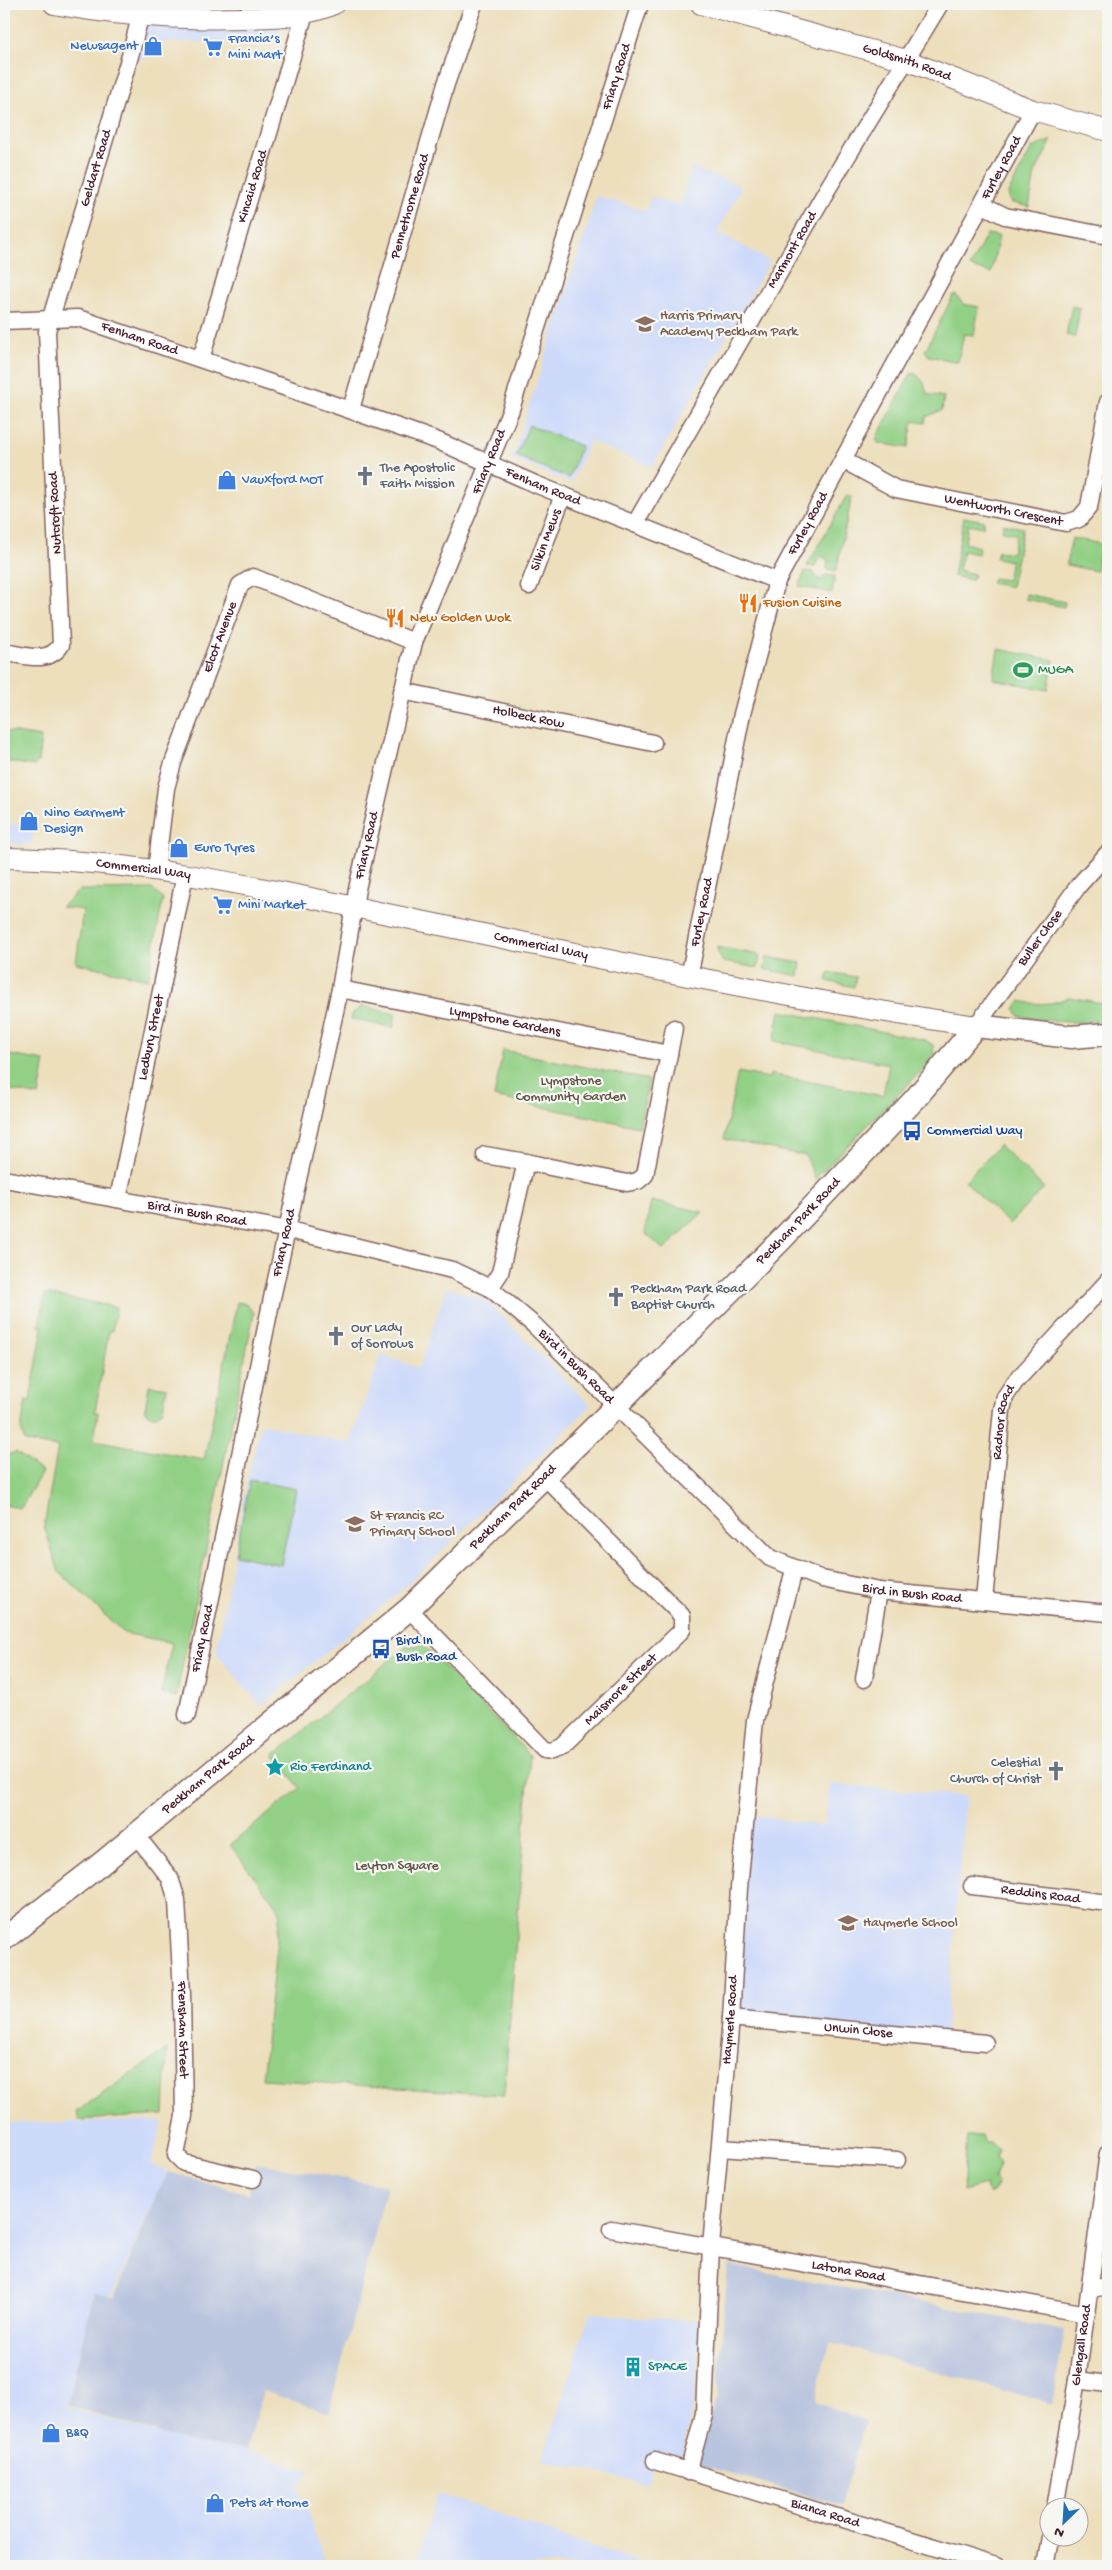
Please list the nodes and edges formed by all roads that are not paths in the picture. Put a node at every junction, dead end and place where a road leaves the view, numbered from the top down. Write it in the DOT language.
graph roads {
  1 [pos="54,4"];
  2 [pos="334,4"];
  3 [pos="474,4"];
  4 [pos="640,4"];
  5 [pos="702,4"];
  6 [pos="940,4"];
  7 [pos="305,13"];
  8 [pos="140,17"];
  9 [pos="906,60"];
  10 [pos="1034,110"];
  11 [pos="1108,131"];
  12 [pos="983,205"];
  13 [pos="1108,236"];
  14 [pos="51,319"];
  15 [pos="4,321"];
  16 [pos="201,359"];
  17 [pos="1108,402"];
  18 [pos="351,409"];
  19 [pos="843,460"];
  20 [pos="490,464"];
  21 [pos="563,495"];
  22 [pos="635,524"];
  23 [pos="777,581"];
  24 [pos="528,586"];
  25 [pos="414,642"];
  26 [pos="4,652"];
  27 [pos="402,691"];
  28 [pos="653,743"];
  29 [pos="1108,853"];
  30 [pos="4,858"];
  31 [pos="156,871"];
  32 [pos="186,875"];
  33 [pos="356,907"];
  34 [pos="689,977"];
  35 [pos="340,989"];
  36 [pos="976,1026"];
  37 [pos="674,1028"];
  38 [pos="1108,1034"];
  39 [pos="669,1054"];
  40 [pos="485,1155"];
  41 [pos="526,1162"];
  42 [pos="4,1179"];
  43 [pos="118,1199"];
  44 [pos="288,1230"];
  45 [pos="1108,1281"];
  46 [pos="490,1288"];
  47 [pos="617,1404"];
  48 [pos="544,1476"];
  49 [pos="794,1570"];
  50 [pos="879,1590"];
  51 [pos="984,1601"];
  52 [pos="409,1609"];
  53 [pos="1108,1613"];
  54 [pos="864,1679"];
  55 [pos="187,1714"];
  56 [pos="135,1834"];
  57 [pos="972,1886"];
  58 [pos="1108,1903"];
  59 [pos="4,1939"];
  60 [pos="731,2018"];
  61 [pos="985,2043"];
  62 [pos="720,2148"];
  63 [pos="1108,2153"];
  64 [pos="897,2160"];
  65 [pos="253,2179"];
  66 [pos="611,2229"];
  67 [pos="711,2246"];
  68 [pos="1108,2286"];
  69 [pos="1091,2289"];
  70 [pos="1087,2314"];
  71 [pos="1077,2380"];
  72 [pos="1108,2384"];
  73 [pos="655,2461"];
  74 [pos="688,2472"];
  75 [pos="1057,2498"];
  76 [pos="1048,2548"];
  77 [pos="996,2566"];
  78 [pos="1045,2566"];
  1 -- 8 [label="street"];
  2 -- 7 [label="street"];
  3 -- 18 [label="street, Pennethorne Road"];
  4 -- 20 [label="street, Friary Road"];
  5 -- 9 [label="street, Goldsmith Road"];
  6 -- 9 [label="street, Marmont Road"];
  7 -- 8 [label="street"];
  7 -- 16 [label="street, Kincaid Road"];
  8 -- 14 [label="street, Geldart Road"];
  9 -- 10 [label="street, Goldsmith Road"];
  9 -- 22 [label="street, Marmont Road"];
  10 -- 11 [label="street, Goldsmith Road"];
  10 -- 12 [label="street, Furley Road"];
  12 -- 13 [label="street"];
  12 -- 19 [label="street, Furley Road"];
  14 -- 15 [label="street, Fenham Road"];
  14 -- 16 [label="street, Fenham Road"];
  14 -- 26 [label="street, Nutcroft Road"];
  16 -- 18 [label="street, Fenham Road"];
  17 -- 19 [label="street, Wentworth Crescent"];
  18 -- 20 [label="street, Fenham Road"];
  19 -- 23 [label="street, Furley Road"];
  20 -- 21 [label="street, Fenham Road"];
  20 -- 25 [label="street, Friary Road"];
  21 -- 22 [label="street, Fenham Road"];
  21 -- 24 [label="street, Silkin Mews"];
  22 -- 23 [label="street, Fenham Road"];
  23 -- 34 [label="street, Furley Road"];
  25 -- 27 [label="street, Friary Road"];
  25 -- 31 [label="street, Elcot Avenue"];
  27 -- 28 [label="street, Holbeck Row"];
  27 -- 33 [label="street, Friary Road"];
  29 -- 36 [label="street, Buller Close"];
  30 -- 31 [label="street, Commercial Way"];
  31 -- 32 [label="street, Commercial Way"];
  32 -- 33 [label="street, Commercial Way"];
  32 -- 43 [label="street, Ledbury Street"];
  33 -- 34 [label="street, Commercial Way"];
  33 -- 35 [label="street, Friary Road"];
  34 -- 36 [label="street, Commercial Way"];
  35 -- 39 [label="street, Lympstone Gardens"];
  35 -- 44 [label="street, Friary Road"];
  36 -- 38 [label="main road, Commercial Way"];
  36 -- 47 [label="main road, Peckham Park Road"];
  37 -- 39 [label="street"];
  39 -- 41 [label="street"];
  40 -- 41 [label="street"];
  41 -- 46 [label="street"];
  42 -- 43 [label="street, Bird in Bush Road"];
  43 -- 44 [label="street, Bird in Bush Road"];
  44 -- 46 [label="street, Bird in Bush Road"];
  44 -- 55 [label="street, Friary Road"];
  45 -- 51 [label="street, Radnor Road"];
  46 -- 47 [label="street, Bird in Bush Road"];
  47 -- 48 [label="main road, Peckham Park Road"];
  47 -- 49 [label="street, Bird in Bush Road"];
  48 -- 52 [label="main road, Peckham Park Road"];
  48 -- 52 [label="street, Maismore Street"];
  49 -- 50 [label="street, Bird in Bush Road"];
  49 -- 60 [label="street, Haymerle Road"];
  50 -- 51 [label="street, Bird in Bush Road"];
  50 -- 54 [label="street"];
  51 -- 53 [label="street, Bird in Bush Road"];
  52 -- 56 [label="main road, Peckham Park Road"];
  56 -- 59 [label="main road, Peckham Park Road"];
  56 -- 65 [label="street, Frensham Street"];
  57 -- 58 [label="street, Reddins Road"];
  60 -- 61 [label="street, Unwin Close"];
  60 -- 62 [label="street, Haymerle Road"];
  62 -- 64 [label="street"];
  62 -- 67 [label="street, Haymerle Road"];
  63 -- 69 [label="street, Glengall Road"];
  66 -- 67 [label="street, Latona Road"];
  67 -- 70 [label="street, Latona Road"];
  67 -- 74 [label="street, Haymerle Road"];
  68 -- 69 [label="street"];
  69 -- 70 [label="street, Glengall Road"];
  70 -- 71 [label="street, Glengall Road"];
  71 -- 72 [label="street"];
  71 -- 75 [label="street, Glengall Road"];
  73 -- 74 [label="street, Bianca Road"];
  74 -- 77 [label="street, Bianca Road"];
  76 -- 78 [label="street"];
}
